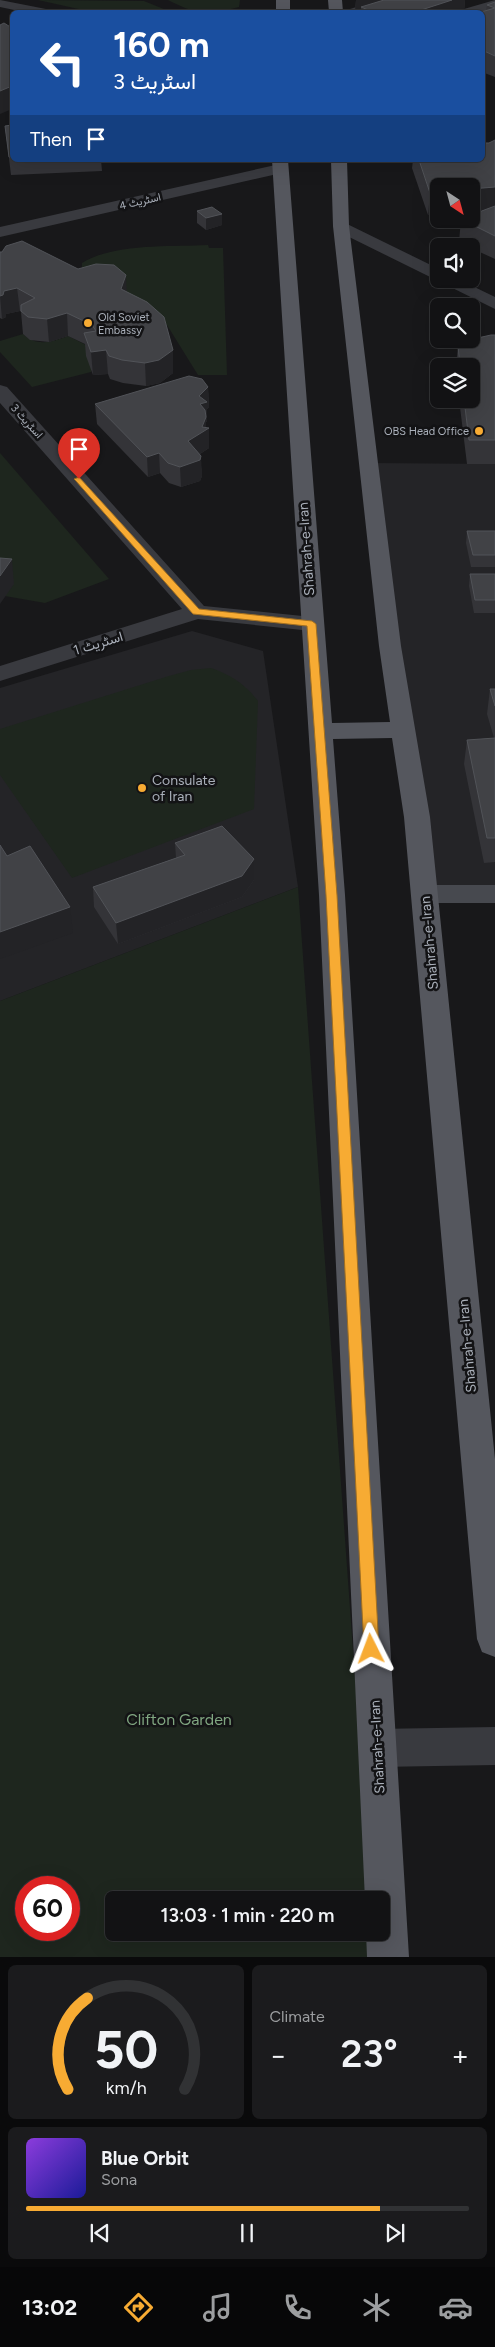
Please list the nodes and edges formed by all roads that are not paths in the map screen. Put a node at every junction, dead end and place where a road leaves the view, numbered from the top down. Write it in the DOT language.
graph roads {
  1 [pos="392,0"];
  2 [pos="0,3"];
  3 [pos="495,4"];
  4 [pos="32,10"];
  5 [pos="361,10"];
  6 [pos="476,10"];
  7 [pos="339,162"];
  8 [pos="280,165"];
  9 [pos="0,219"];
  10 [pos="341,226"];
  11 [pos="17,228"];
  12 [pos="0,232"];
  13 [pos="430,271"];
  14 [pos="463,288"];
  15 [pos="495,304"];
  16 [pos="0,391"];
  17 [pos="197,612"];
  18 [pos="312,624"];
  19 [pos="0,674"];
  20 [pos="403,730"];
  21 [pos="320,731"];
  22 [pos="424,894"];
  23 [pos="495,894"];
  24 [pos="495,1638"];
  25 [pos="495,1746"];
  26 [pos="377,1748"];
  27 [pos="388,1957"];
  1 -- 5 [label="street"];
  2 -- 4 [label="street"];
  3 -- 6 [label="lane"];
  7 -- 10 [label="main road, Shahrah-e-Iran"];
  8 -- 11 [label="street, اسٹریٹ 4"];
  8 -- 18 [label="main road, Shahrah-e-Iran"];
  9 -- 11 [label="street"];
  10 -- 13 [label="street"];
  10 -- 20 [label="main road, Shahrah-e-Iran"];
  11 -- 12 [label="street, اسٹریٹ 4"];
  14 -- 15 [label="street"];
  16 -- 17 [label="street, اسٹریٹ 3"];
  17 -- 18 [label="street"];
  17 -- 19 [label="street, اسٹریٹ 1"];
  18 -- 21 [label="main road, Shahrah-e-Iran"];
  20 -- 21 [label="main road"];
  20 -- 22 [label="main road, Shahrah-e-Iran"];
  21 -- 26 [label="main road, Shahrah-e-Iran"];
  22 -- 23 [label="street"];
  22 -- 24 [label="main road, Shahrah-e-Iran"];
  25 -- 26 [label="street"];
  26 -- 27 [label="main road, Shahrah-e-Iran"];
}
